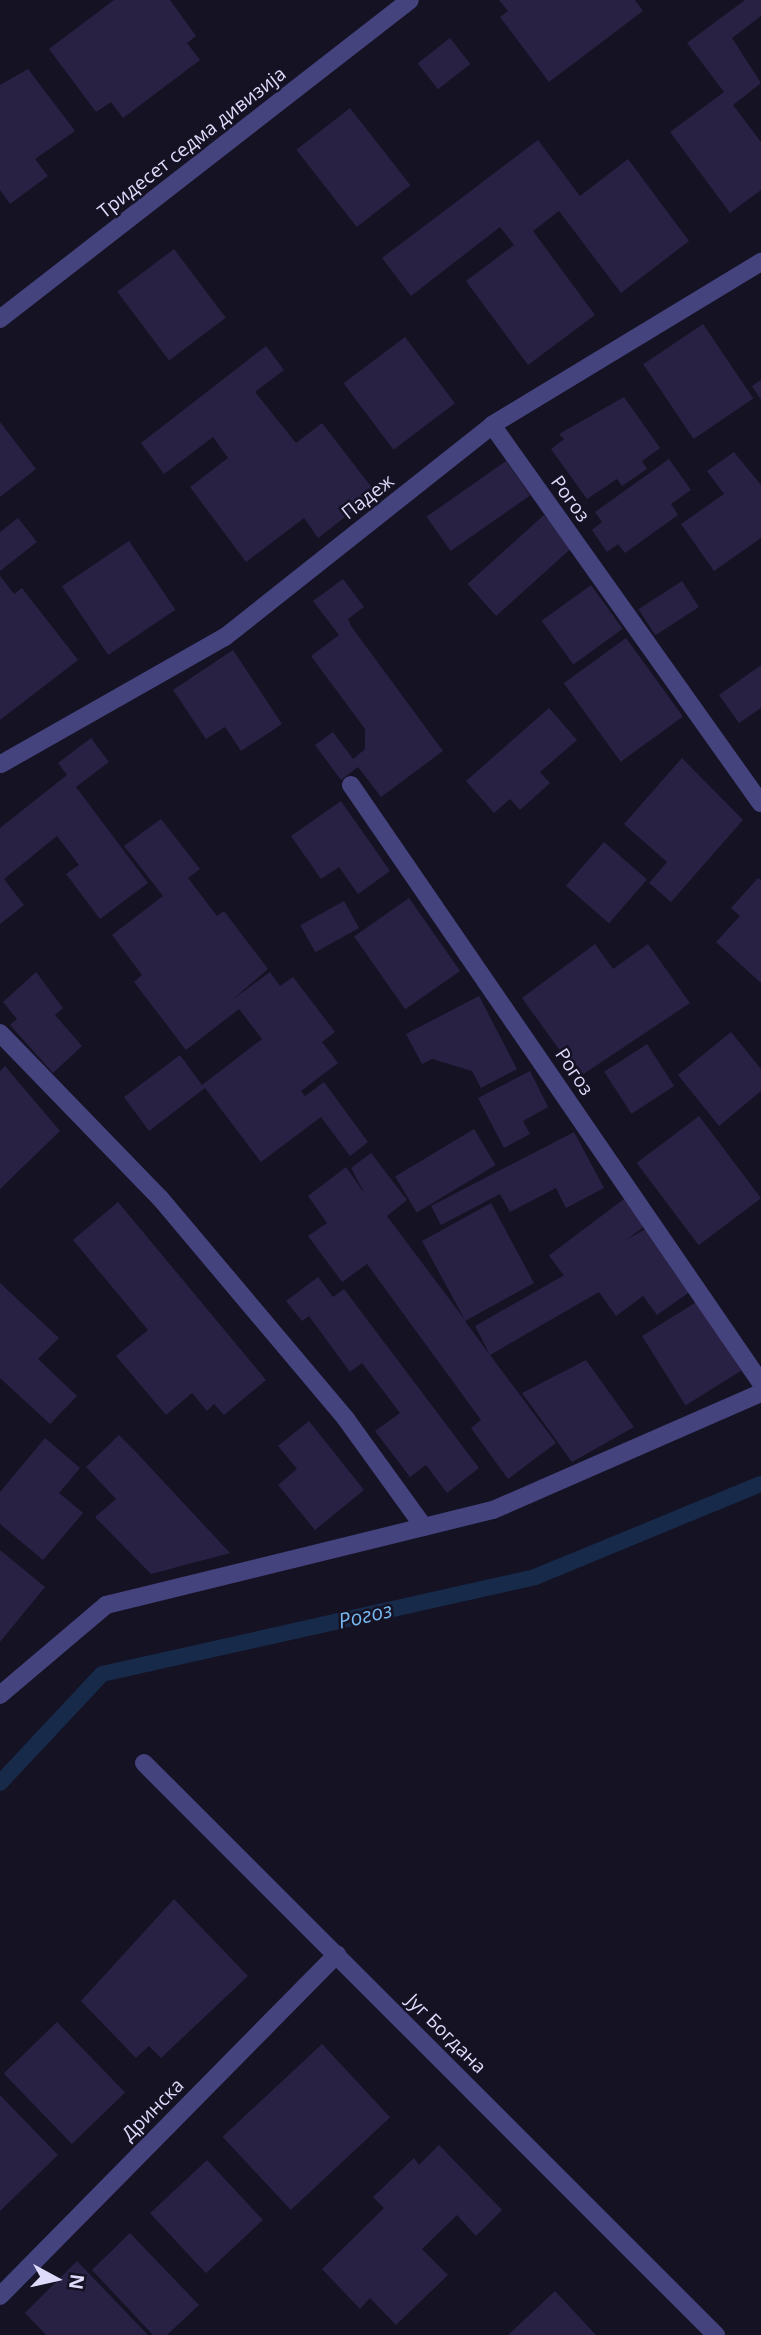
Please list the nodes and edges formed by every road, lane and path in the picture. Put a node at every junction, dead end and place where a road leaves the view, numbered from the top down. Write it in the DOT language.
graph roads {
  1 [pos="410,0"];
  2 [pos="761,262"];
  3 [pos="0,319"];
  4 [pos="492,425"];
  5 [pos="1,764"];
  6 [pos="352,785"];
  7 [pos="761,803"];
  8 [pos="0,1033"];
  9 [pos="761,1383"];
  10 [pos="761,1393"];
  11 [pos="424,1527"];
  12 [pos="0,1695"];
  13 [pos="144,1763"];
  14 [pos="337,1954"];
  15 [pos="0,2296"];
  16 [pos="716,2335"];
  1 -- 3 [label="street, Тридесет седма дивизија"];
  2 -- 4 [label="street, Падеж"];
  4 -- 5 [label="street, Падеж"];
  4 -- 7 [label="street, Рогоз"];
  6 -- 9 [label="street, Рогоз"];
  8 -- 11 [label="street"];
  10 -- 11 [label="street"];
  11 -- 12 [label="street"];
  13 -- 14 [label="street, Југ Богдана"];
  14 -- 15 [label="street, Дринска"];
  14 -- 16 [label="street, Југ Богдана"];
}
